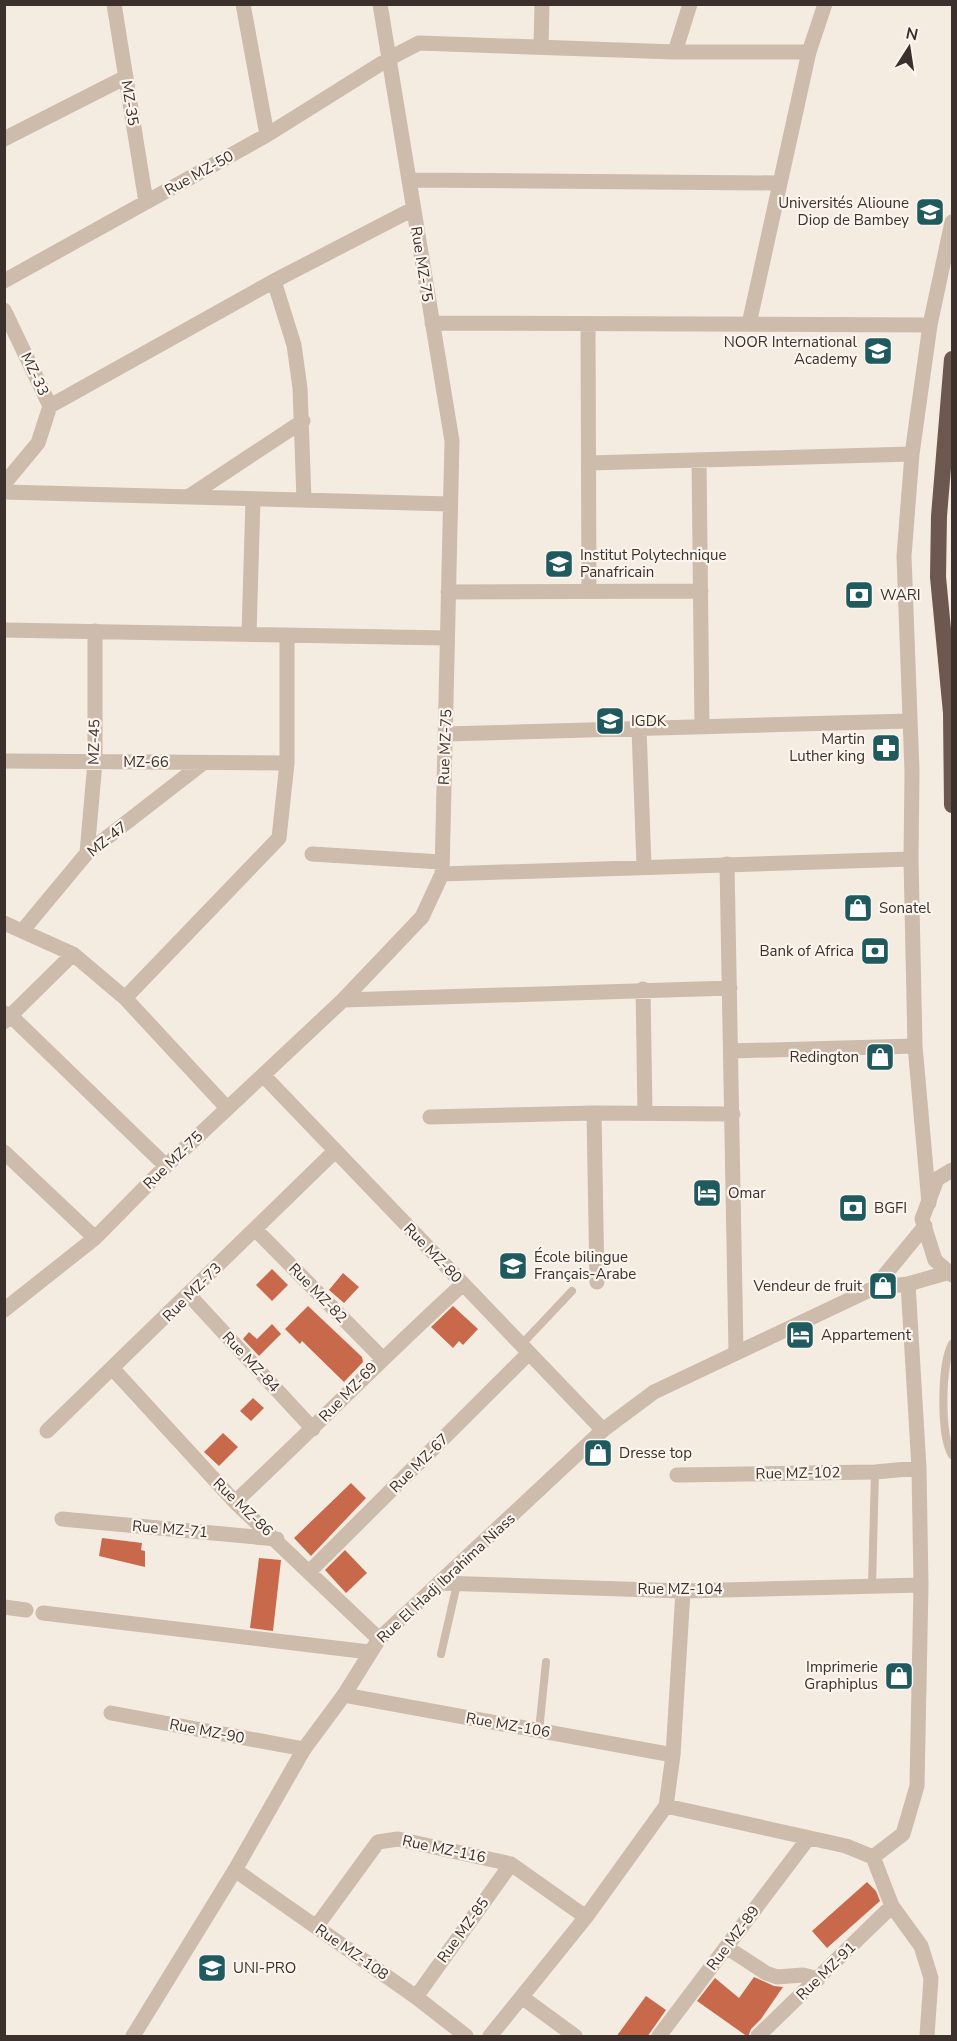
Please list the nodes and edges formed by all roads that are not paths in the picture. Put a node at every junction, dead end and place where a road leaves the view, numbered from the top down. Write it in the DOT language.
graph roads {
  1 [pos="114,4"];
  2 [pos="243,4"];
  3 [pos="380,4"];
  4 [pos="542,4"];
  5 [pos="690,4"];
  6 [pos="825,4"];
  7 [pos="541,47"];
  8 [pos="675,52"];
  9 [pos="809,52"];
  10 [pos="390,58"];
  11 [pos="126,77"];
  12 [pos="267,135"];
  13 [pos="4,139"];
  14 [pos="409,180"];
  15 [pos="778,183"];
  16 [pos="146,202"];
  17 [pos="413,209"];
  18 [pos="952,222"];
  19 [pos="4,281"];
  20 [pos="274,281"];
  21 [pos="4,310"];
  22 [pos="432,323"];
  23 [pos="588,324"];
  24 [pos="749,324"];
  25 [pos="930,325"];
  26 [pos="952,359"];
  27 [pos="50,406"];
  28 [pos="303,421"];
  29 [pos="912,454"];
  30 [pos="699,460"];
  31 [pos="588,463"];
  32 [pos="4,484"];
  33 [pos="4,492"];
  34 [pos="188,497"];
  35 [pos="253,499"];
  36 [pos="304,500"];
  37 [pos="450,504"];
  38 [pos="589,591"];
  39 [pos="701,591"];
  40 [pos="448,592"];
  41 [pos="4,630"];
  42 [pos="95,631"];
  43 [pos="249,634"];
  44 [pos="952,634"];
  45 [pos="287,635"];
  46 [pos="447,638"];
  47 [pos="948,667"];
  48 [pos="909,721"];
  49 [pos="702,726"];
  50 [pos="639,728"];
  51 [pos="445,734"];
  52 [pos="4,761"];
  53 [pos="95,762"];
  54 [pos="204,762"];
  55 [pos="287,763"];
  56 [pos="952,805"];
  57 [pos="87,853"];
  58 [pos="312,855"];
  59 [pos="911,859"];
  60 [pos="727,864"];
  61 [pos="644,866"];
  62 [pos="442,868"];
  63 [pos="4,923"];
  64 [pos="23,930"];
  65 [pos="73,954"];
  66 [pos="730,988"];
  67 [pos="643,989"];
  68 [pos="125,998"];
  69 [pos="343,1000"];
  70 [pos="6,1017"];
  71 [pos="915,1046"];
  72 [pos="731,1051"];
  73 [pos="263,1075"];
  74 [pos="227,1108"];
  75 [pos="594,1113"];
  76 [pos="645,1113"];
  77 [pos="733,1114"];
  78 [pos="430,1116"];
  79 [pos="335,1150"];
  80 [pos="4,1152"];
  81 [pos="166,1166"];
  82 [pos="952,1170"];
  83 [pos="928,1203"];
  84 [pos="925,1226"];
  85 [pos="255,1229"];
  86 [pos="95,1238"];
  87 [pos="951,1274"];
  88 [pos="597,1282"];
  89 [pos="463,1284"];
  90 [pos="908,1284"];
  91 [pos="874,1288"];
  92 [pos="572,1291"];
  93 [pos="189,1295"];
  94 [pos="4,1310"];
  95 [pos="952,1344"];
  96 [pos="525,1349"];
  97 [pos="736,1352"];
  98 [pos="382,1358"];
  99 [pos="113,1369"];
  100 [pos="313,1429"];
  101 [pos="603,1430"];
  102 [pos="47,1431"];
  103 [pos="952,1455"];
  104 [pos="919,1468"];
  105 [pos="875,1472"];
  106 [pos="677,1475"];
  107 [pos="235,1502"];
  108 [pos="62,1519"];
  109 [pos="277,1539"];
  110 [pos="309,1572"];
  111 [pos="439,1583"];
  112 [pos="457,1584"];
  113 [pos="921,1585"];
  114 [pos="872,1586"];
  115 [pos="683,1591"];
  116 [pos="4,1607"];
  117 [pos="26,1610"];
  118 [pos="43,1613"];
  119 [pos="379,1639"];
  120 [pos="369,1652"];
  121 [pos="441,1654"];
  122 [pos="546,1662"];
  123 [pos="344,1695"];
  124 [pos="111,1713"];
  125 [pos="539,1731"];
  126 [pos="304,1749"];
  127 [pos="673,1755"];
  128 [pos="666,1806"];
  129 [pos="807,1840"];
  130 [pos="873,1857"];
  131 [pos="511,1864"];
  132 [pos="235,1870"];
  133 [pos="892,1906"];
  134 [pos="586,1917"];
  135 [pos="316,1927"];
  136 [pos="726,1947"];
  137 [pos="818,1979"];
  138 [pos="416,1997"];
  139 [pos="523,1998"];
  140 [pos="133,2037"];
  141 [pos="466,2037"];
  142 [pos="490,2037"];
  143 [pos="575,2037"];
  144 [pos="659,2037"];
  145 [pos="758,2037"];
  146 [pos="927,2037"];
  1 -- 11 [label="street, MZ-35"];
  2 -- 12 [label="street"];
  3 -- 10 [label="street, Rue MZ-75"];
  4 -- 7 [label="street"];
  5 -- 8 [label="street"];
  6 -- 9 [label="street"];
  7 -- 8 [label="street, Rue MZ-50"];
  7 -- 10 [label="street, Rue MZ-50"];
  8 -- 9 [label="street, Rue MZ-50"];
  9 -- 15 [label="street"];
  10 -- 12 [label="street, Rue MZ-50"];
  10 -- 14 [label="street, Rue MZ-75"];
  11 -- 13 [label="street"];
  11 -- 16 [label="street, MZ-35"];
  12 -- 16 [label="street, Rue MZ-50"];
  14 -- 15 [label="street"];
  14 -- 17 [label="street, Rue MZ-75"];
  15 -- 24 [label="street"];
  16 -- 19 [label="street, Rue MZ-50"];
  17 -- 20 [label="street"];
  17 -- 22 [label="street, Rue MZ-75"];
  18 -- 25 [label="street"];
  20 -- 27 [label="street"];
  20 -- 28 [label="street"];
  21 -- 27 [label="street, MZ-33"];
  22 -- 23 [label="street"];
  22 -- 37 [label="street, Rue MZ-75"];
  23 -- 24 [label="street"];
  23 -- 31 [label="street"];
  24 -- 25 [label="street"];
  25 -- 29 [label="street"];
  26 -- 47 [label="highway"];
  27 -- 32 [label="street"];
  28 -- 34 [label="street"];
  28 -- 36 [label="street"];
  29 -- 30 [label="street"];
  29 -- 48 [label="street"];
  30 -- 31 [label="street"];
  30 -- 39 [label="street"];
  31 -- 38 [label="street"];
  33 -- 34 [label="street"];
  34 -- 35 [label="street"];
  35 -- 36 [label="street"];
  35 -- 43 [label="street"];
  36 -- 37 [label="street"];
  37 -- 40 [label="street, Rue MZ-75"];
  38 -- 39 [label="street"];
  38 -- 40 [label="street"];
  39 -- 49 [label="street"];
  40 -- 46 [label="street, Rue MZ-75"];
  41 -- 42 [label="street"];
  42 -- 43 [label="street"];
  42 -- 53 [label="street, MZ-45"];
  43 -- 45 [label="street"];
  44 -- 47 [label="highway"];
  45 -- 46 [label="street"];
  45 -- 55 [label="street"];
  46 -- 51 [label="street, Rue MZ-75"];
  47 -- 56 [label="highway"];
  48 -- 49 [label="street"];
  48 -- 59 [label="street"];
  49 -- 50 [label="street"];
  50 -- 51 [label="street"];
  50 -- 61 [label="street"];
  51 -- 62 [label="street, Rue MZ-75"];
  52 -- 53 [label="street, MZ-66"];
  53 -- 54 [label="street, MZ-66"];
  53 -- 57 [label="street, MZ-45"];
  54 -- 55 [label="street, MZ-66"];
  54 -- 57 [label="street, MZ-47"];
  55 -- 68 [label="street"];
  57 -- 64 [label="street, MZ-47"];
  58 -- 62 [label="street"];
  59 -- 60 [label="street"];
  59 -- 71 [label="street"];
  60 -- 61 [label="street"];
  60 -- 66 [label="street"];
  61 -- 62 [label="street"];
  62 -- 69 [label="street, Rue MZ-75"];
  63 -- 64 [label="street"];
  64 -- 65 [label="street"];
  65 -- 68 [label="street"];
  65 -- 70 [label="street"];
  66 -- 67 [label="street"];
  66 -- 72 [label="street"];
  67 -- 69 [label="street"];
  67 -- 76 [label="street"];
  68 -- 74 [label="street"];
  69 -- 73 [label="street, Rue MZ-75"];
  70 -- 81 [label="street"];
  71 -- 72 [label="street"];
  71 -- 83 [label="street"];
  72 -- 77 [label="street"];
  73 -- 74 [label="street, Rue MZ-75"];
  73 -- 79 [label="street, Rue MZ-80"];
  74 -- 81 [label="street, Rue MZ-75"];
  75 -- 76 [label="street"];
  75 -- 78 [label="street"];
  75 -- 88 [label="street"];
  76 -- 77 [label="street"];
  77 -- 97 [label="street"];
  79 -- 85 [label="street, Rue MZ-73"];
  79 -- 89 [label="street, Rue MZ-80"];
  80 -- 86 [label="street"];
  81 -- 86 [label="street, Rue MZ-75"];
  82 -- 83 [label="street"];
  83 -- 84 [label="street"];
  84 -- 87 [label="street"];
  84 -- 91 [label="street, Rue El Hadj Ibrahima Niass"];
  85 -- 93 [label="street, Rue MZ-73"];
  85 -- 98 [label="street, Rue MZ-82"];
  86 -- 94 [label="street, Rue MZ-75"];
  87 -- 90 [label="street, Rue El Hadj Ibrahima Niass"];
  89 -- 96 [label="street, Rue MZ-80"];
  89 -- 98 [label="street, Rue MZ-69"];
  90 -- 91 [label="street, Rue El Hadj Ibrahima Niass"];
  90 -- 104 [label="street"];
  91 -- 97 [label="street, Rue El Hadj Ibrahima Niass"];
  92 -- 96 [label="lane"];
  93 -- 99 [label="street, Rue MZ-73"];
  93 -- 100 [label="street, Rue MZ-84"];
  95 -- 103 [label="lane"];
  96 -- 101 [label="street, Rue MZ-80"];
  96 -- 110 [label="street, Rue MZ-67"];
  97 -- 101 [label="street, Rue El Hadj Ibrahima Niass"];
  98 -- 100 [label="street, Rue MZ-69"];
  99 -- 102 [label="street, Rue MZ-73"];
  99 -- 107 [label="street, Rue MZ-86"];
  100 -- 107 [label="street, Rue MZ-69"];
  101 -- 111 [label="street, Rue El Hadj Ibrahima Niass"];
  104 -- 105 [label="street, Rue MZ-102"];
  104 -- 113 [label="street"];
  105 -- 106 [label="street, Rue MZ-102"];
  105 -- 114 [label="lane"];
  107 -- 109 [label="street, Rue MZ-86"];
  108 -- 109 [label="street, Rue MZ-71"];
  109 -- 110 [label="street, Rue MZ-86"];
  110 -- 119 [label="street, Rue MZ-86"];
  111 -- 112 [label="street, Rue MZ-104"];
  111 -- 119 [label="street, Rue El Hadj Ibrahima Niass"];
  112 -- 115 [label="street, Rue MZ-104"];
  112 -- 121 [label="lane"];
  113 -- 114 [label="street, Rue MZ-104"];
  113 -- 130 [label="street"];
  114 -- 115 [label="street, Rue MZ-104"];
  115 -- 127 [label="street"];
  116 -- 117 [label="street"];
  118 -- 120 [label="street"];
  119 -- 120 [label="street, Rue El Hadj Ibrahima Niass"];
  120 -- 123 [label="street, Rue El Hadj Ibrahima Niass"];
  122 -- 125 [label="lane"];
  123 -- 125 [label="street, Rue MZ-106"];
  123 -- 126 [label="street, Rue El Hadj Ibrahima Niass"];
  124 -- 126 [label="street, Rue MZ-90"];
  125 -- 127 [label="street, Rue MZ-106"];
  126 -- 132 [label="street, Rue El Hadj Ibrahima Niass"];
  127 -- 128 [label="street"];
  128 -- 129 [label="street"];
  128 -- 134 [label="street"];
  129 -- 130 [label="street"];
  129 -- 136 [label="street, Rue MZ-89"];
  130 -- 133 [label="street"];
  131 -- 134 [label="street"];
  131 -- 135 [label="street, Rue MZ-116"];
  131 -- 138 [label="street, Rue MZ-85"];
  132 -- 135 [label="street, Rue MZ-108"];
  132 -- 140 [label="street, Rue El Hadj Ibrahima Niass"];
  133 -- 137 [label="street, Rue MZ-91"];
  133 -- 146 [label="street"];
  134 -- 139 [label="street"];
  135 -- 138 [label="street, Rue MZ-108"];
  136 -- 137 [label="street"];
  136 -- 144 [label="street, Rue MZ-89"];
  137 -- 145 [label="street, Rue MZ-91"];
  138 -- 141 [label="street, Rue MZ-108"];
  139 -- 142 [label="street"];
  139 -- 143 [label="street"];
}
